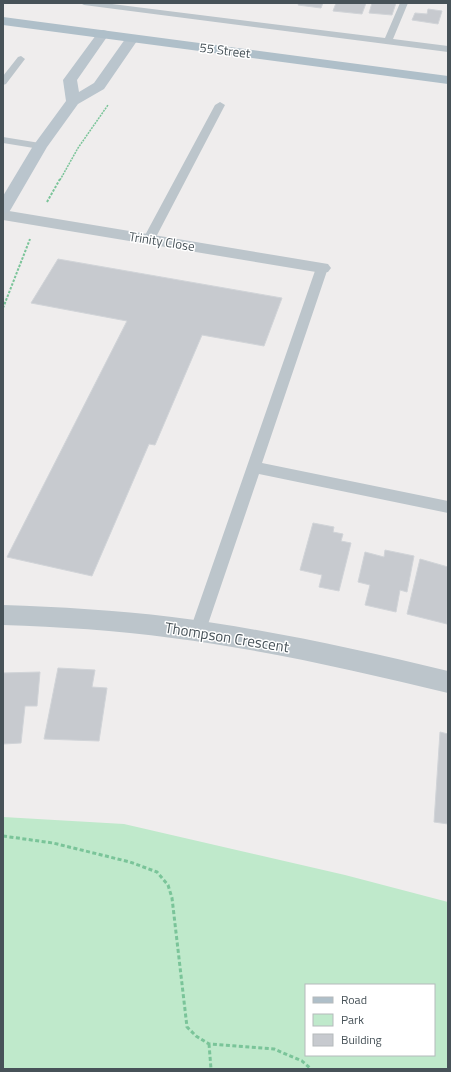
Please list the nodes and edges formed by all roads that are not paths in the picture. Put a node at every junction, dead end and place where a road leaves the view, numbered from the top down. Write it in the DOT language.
graph roads {
  1 [pos="84,3"];
  2 [pos="404,3"];
  3 [pos="3,21"];
  4 [pos="103,34"];
  5 [pos="133,38"];
  6 [pos="388,41"];
  7 [pos="448,49"];
  8 [pos="21,59"];
  9 [pos="448,80"];
  10 [pos="3,82"];
  11 [pos="73,101"];
  12 [pos="220,105"];
  13 [pos="3,140"];
  14 [pos="40,146"];
  15 [pos="3,209"];
  16 [pos="3,215"];
  17 [pos="149,239"];
  18 [pos="322,268"];
  19 [pos="253,467"];
  20 [pos="448,508"];
  21 [pos="3,615"];
  22 [pos="198,630"];
  23 [pos="448,682"];
  1 -- 6 [label="lane"];
  2 -- 6 [label="lane"];
  3 -- 4 [label="main road, 55 Street"];
  4 -- 5 [label="main road, 55 Street"];
  4 -- 11 [label="street"];
  5 -- 9 [label="main road, 55 Street"];
  5 -- 11 [label="street"];
  6 -- 7 [label="lane"];
  8 -- 10 [label="lane"];
  11 -- 14 [label="street"];
  12 -- 17 [label="lane"];
  13 -- 14 [label="lane"];
  14 -- 15 [label="street"];
  16 -- 17 [label="street, Trinity Close"];
  17 -- 18 [label="street, Trinity Close"];
  18 -- 19 [label="lane"];
  19 -- 20 [label="lane"];
  19 -- 22 [label="lane"];
  21 -- 22 [label="street, Thompson Crescent"];
  22 -- 23 [label="street, Thompson Crescent"];
}
